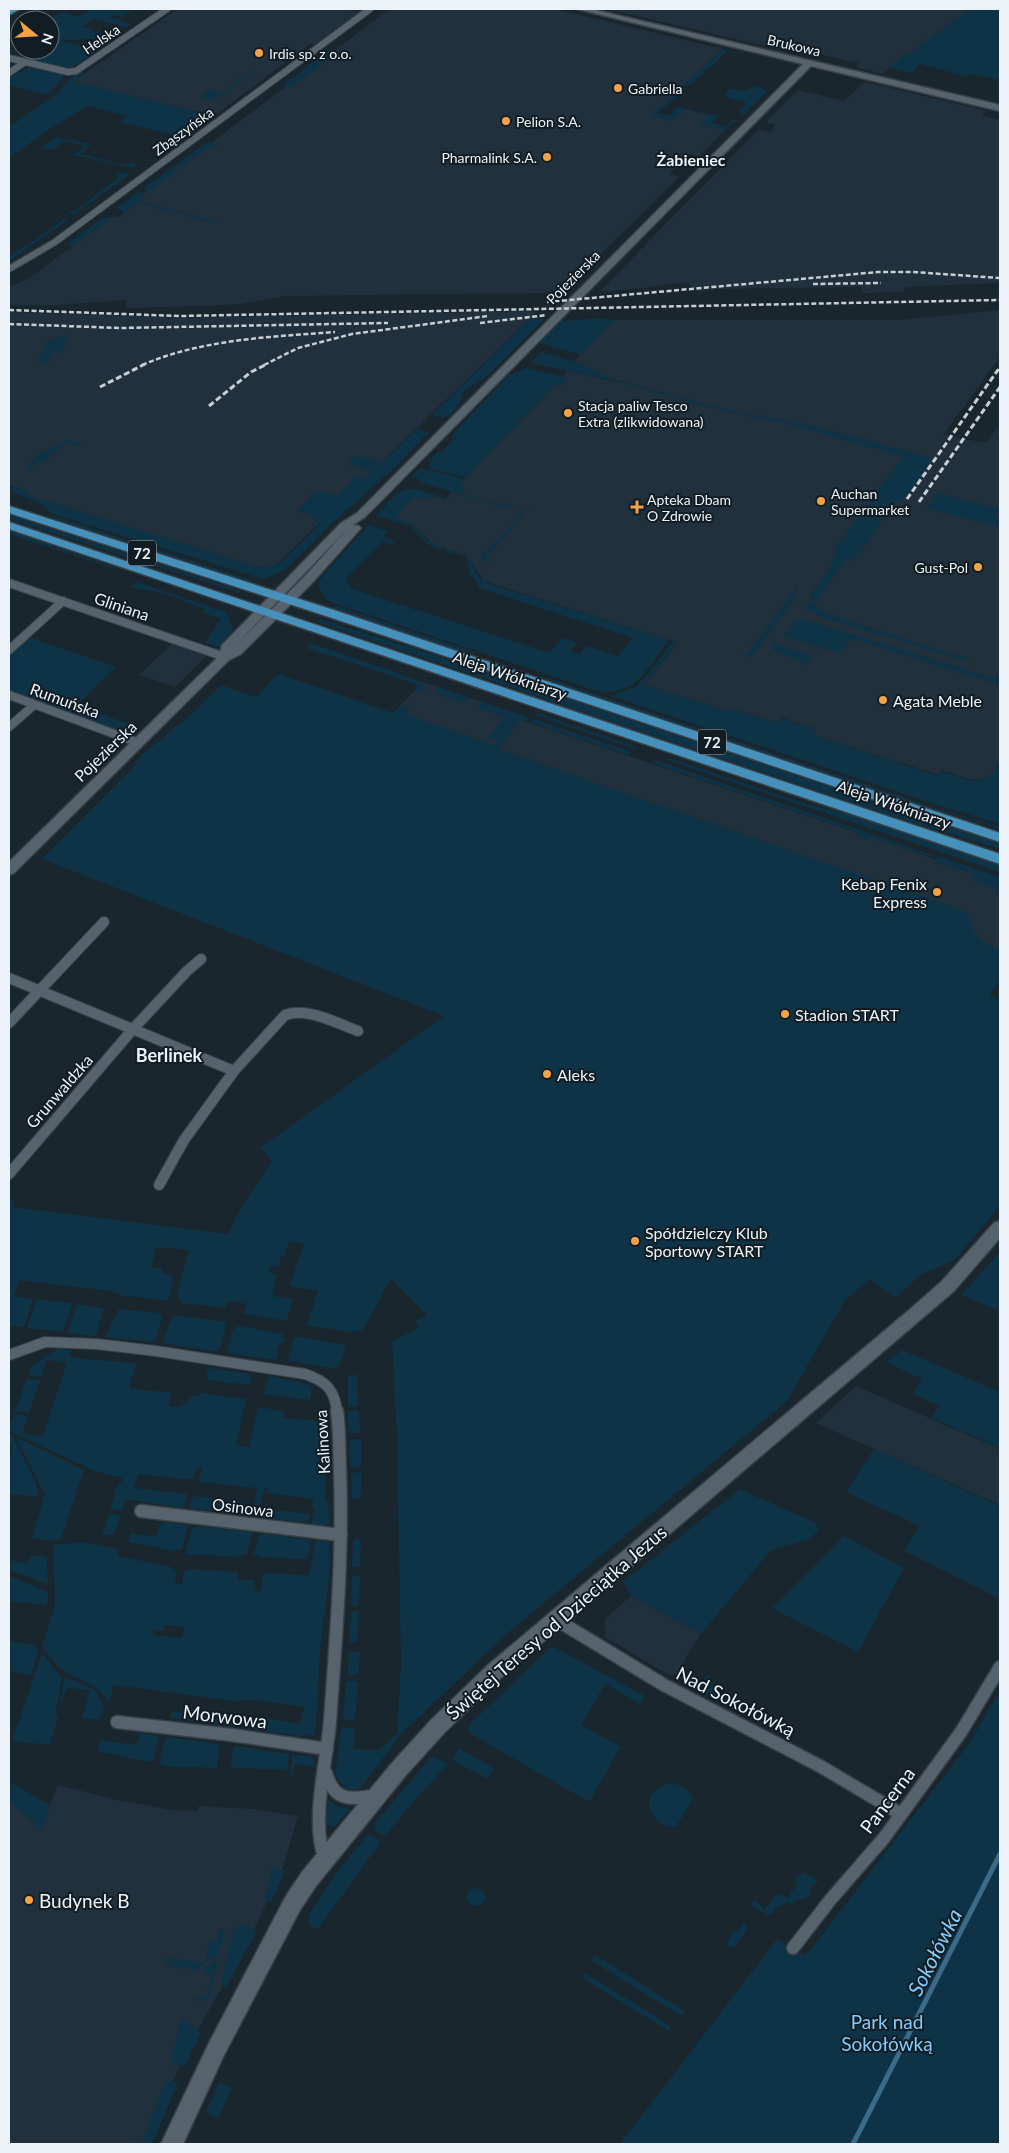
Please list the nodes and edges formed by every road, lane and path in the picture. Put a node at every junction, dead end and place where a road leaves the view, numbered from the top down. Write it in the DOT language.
graph roads {
  1 [pos="16,9"];
  2 [pos="167,9"];
  3 [pos="370,9"];
  4 [pos="582,9"];
  5 [pos="9,12"];
  6 [pos="9,58"];
  7 [pos="25,62"];
  8 [pos="809,62"];
  9 [pos="9,72"];
  10 [pos="1000,108"];
  11 [pos="9,269"];
  12 [pos="9,509"];
  13 [pos="361,515"];
  14 [pos="9,525"];
  15 [pos="9,583"];
  16 [pos="275,596"];
  17 [pos="288,600"];
  18 [pos="64,601"];
  19 [pos="268,612"];
  20 [pos="9,650"];
  21 [pos="225,657"];
  22 [pos="9,695"];
  23 [pos="34,705"];
  24 [pos="9,727"];
  25 [pos="139,743"];
  26 [pos="1000,838"];
  27 [pos="1000,859"];
  28 [pos="9,870"];
  29 [pos="104,922"];
  30 [pos="202,959"];
  31 [pos="9,978"];
  32 [pos="39,990"];
  33 [pos="9,1023"];
  34 [pos="133,1029"];
  35 [pos="358,1031"];
  36 [pos="234,1070"];
  37 [pos="9,1174"];
  38 [pos="159,1185"];
  39 [pos="1000,1227"];
  40 [pos="9,1355"];
  41 [pos="141,1512"];
  42 [pos="341,1535"];
  43 [pos="555,1619"];
  44 [pos="1000,1667"];
  45 [pos="117,1722"];
  46 [pos="327,1749"];
  47 [pos="326,1766"];
  48 [pos="378,1794"];
  49 [pos="901,1814"];
  50 [pos="326,1859"];
  51 [pos="793,1948"];
  52 [pos="172,2144"];
  1 -- 5 [label="main road"];
  2 -- 7 [label="street, Helska"];
  3 -- 11 [label="street, Zbąszyńska"];
  4 -- 8 [label="street, Brukowa"];
  6 -- 7 [label="street"];
  7 -- 9 [label="street"];
  8 -- 10 [label="street, Brukowa"];
  8 -- 13 [label="street, Pojezierska"];
  12 -- 16 [label="main road, Aleja Włókniarzy / 72"];
  13 -- 16 [label="street, Pojezierska"];
  13 -- 17 [label="street, Pojezierska"];
  14 -- 19 [label="main road, Aleja Włókniarzy / 72"];
  15 -- 18 [label="street, Gliniana"];
  16 -- 17 [label="main road, Aleja Włókniarzy / 72"];
  16 -- 19 [label="street, Pojezierska"];
  17 -- 19 [label="street, Pojezierska"];
  17 -- 26 [label="main road, Aleja Włókniarzy / 72"];
  18 -- 20 [label="street"];
  18 -- 21 [label="street, Gliniana"];
  19 -- 21 [label="street, Pojezierska"];
  19 -- 27 [label="main road, Aleja Włókniarzy / 72"];
  21 -- 25 [label="street, Pojezierska"];
  22 -- 23 [label="street, Rumuńska"];
  23 -- 24 [label="street"];
  23 -- 25 [label="street, Rumuńska"];
  25 -- 28 [label="street, Pojezierska"];
  29 -- 32 [label="street"];
  30 -- 34 [label="street, Grunwaldzka"];
  31 -- 32 [label="street"];
  32 -- 33 [label="street"];
  32 -- 34 [label="street"];
  34 -- 36 [label="street"];
  34 -- 37 [label="street, Grunwaldzka"];
  35 -- 36 [label="street"];
  36 -- 38 [label="street"];
  39 -- 43 [label="street, Świętej Teresy od Dzieciątka Jezus"];
  40 -- 42 [label="street, Kalinowa"];
  41 -- 42 [label="street, Osinowa"];
  42 -- 46 [label="street, Kalinowa"];
  43 -- 48 [label="street, Świętej Teresy od Dzieciątka Jezus"];
  43 -- 49 [label="street, Nad Sokołówką"];
  44 -- 49 [label="street, Pancerna"];
  45 -- 46 [label="street, Morwowa"];
  46 -- 47 [label="street, Kalinowa"];
  47 -- 48 [label="street, Kalinowa"];
  47 -- 50 [label="street, Kalinowa"];
  48 -- 50 [label="street, Świętej Teresy od Dzieciątka Jezus"];
  49 -- 51 [label="street, Pancerna"];
  50 -- 52 [label="street, Świętej Teresy od Dzieciątka Jezus"];
}
